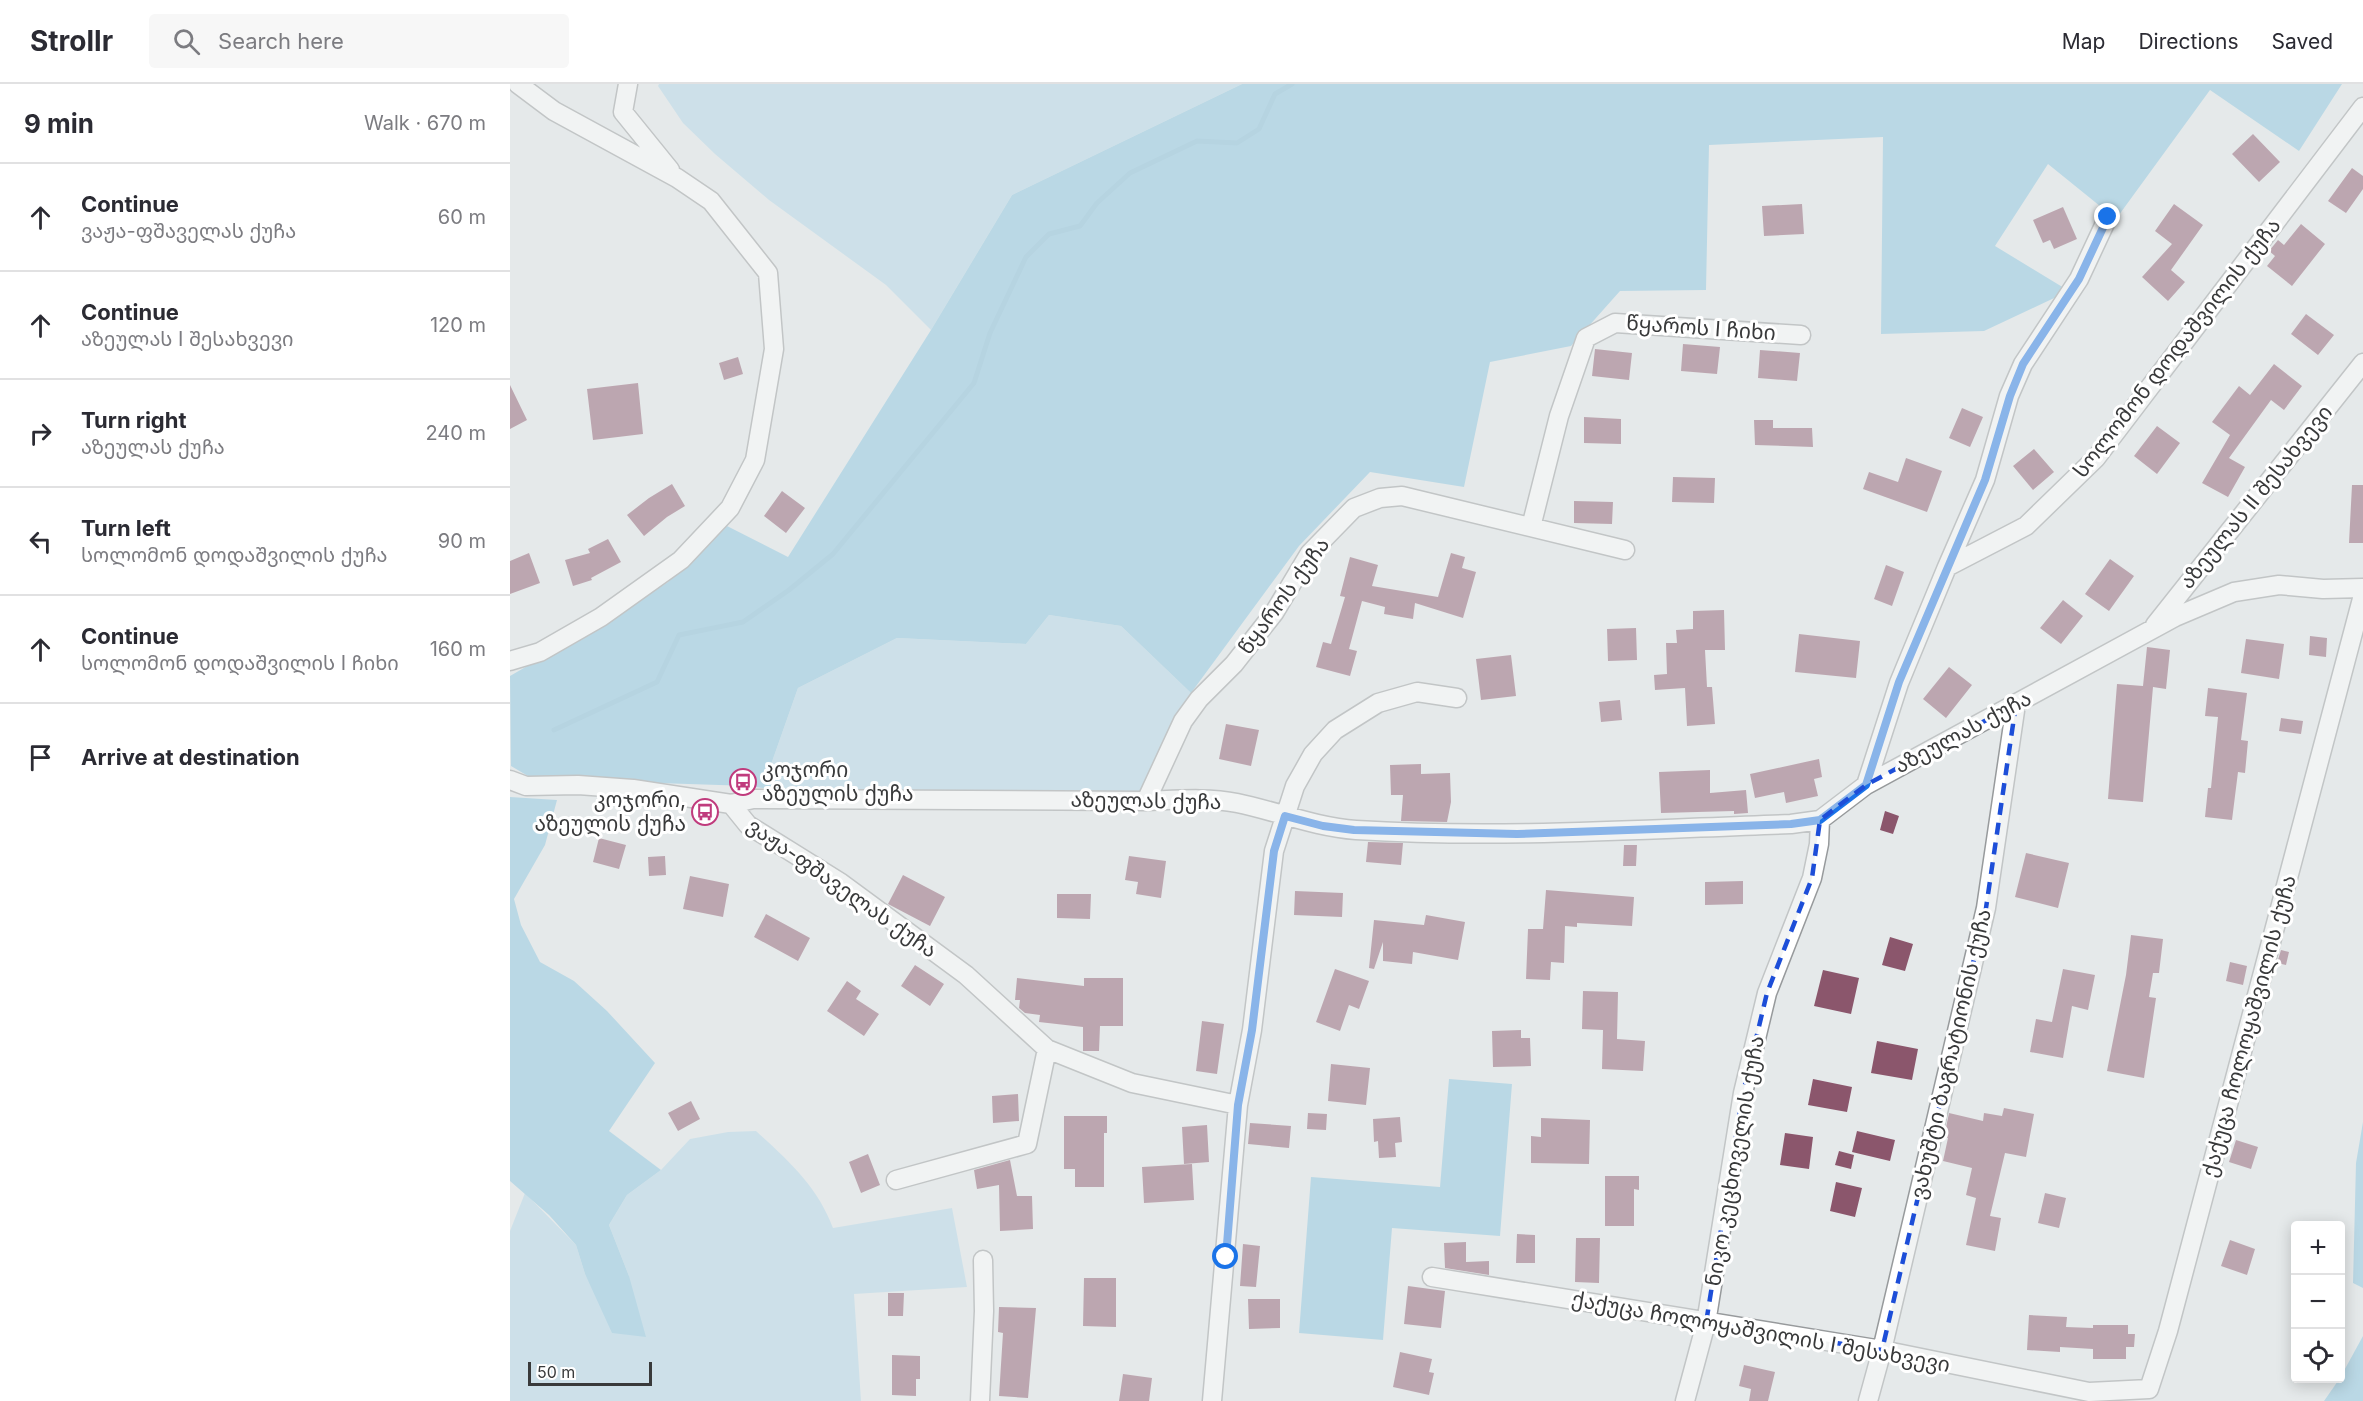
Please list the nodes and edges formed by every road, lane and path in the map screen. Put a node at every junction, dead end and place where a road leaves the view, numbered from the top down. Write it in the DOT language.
graph roads {
  1 [pos="518,84"];
  2 [pos="628,84"];
  3 [pos="2363,107"];
  4 [pos="677,178"];
  5 [pos="2108,217"];
  6 [pos="1801,335"];
  7 [pos="2363,363"];
  8 [pos="1531,527"];
  9 [pos="1625,550"];
  10 [pos="1947,567"];
  11 [pos="2363,588"];
  12 [pos="2363,595"];
  13 [pos="2150,631"];
  14 [pos="510,661"];
  15 [pos="1457,698"];
  16 [pos="2016,704"];
  17 [pos="510,780"];
  18 [pos="1866,785"];
  19 [pos="1146,801"];
  20 [pos="730,804"];
  21 [pos="1285,816"];
  22 [pos="1820,820"];
  23 [pos="1047,1049"];
  24 [pos="1238,1105"];
  25 [pos="896,1180"];
  26 [pos="983,1260"];
  27 [pos="1432,1277"];
  28 [pos="1706,1323"];
  29 [pos="1882,1350"];
  30 [pos="2088,1396"];
  31 [pos="980,1401"];
  32 [pos="1212,1401"];
  33 [pos="1685,1401"];
  34 [pos="1868,1401"];
  1 -- 4 [label="street"];
  2 -- 4 [label="street"];
  3 -- 10 [label="street, სოლომონ დოდაშვილის ქუჩა"];
  4 -- 14 [label="street"];
  5 -- 10 [label="street"];
  6 -- 8 [label="street, წყაროს I ჩიხი"];
  7 -- 13 [label="street, აზეულას II შესახვევი"];
  8 -- 9 [label="street, წყაროს ქუჩა"];
  8 -- 19 [label="street, წყაროს ქუჩა"];
  10 -- 18 [label="street"];
  11 -- 13 [label="street, აზეულას ქუჩა"];
  12 -- 30 [label="street, ქაქუცა ჩოლოყაშვილის ქუჩა"];
  13 -- 16 [label="street, აზეულას ქუჩა"];
  15 -- 21 [label="street"];
  16 -- 18 [label="street, აზეულას ქუჩა"];
  16 -- 29 [label="street, ვახუშტი ბაგრატიონის ქუჩა"];
  17 -- 20 [label="street, ვაჟა-ფშაველას ქუჩა"];
  18 -- 22 [label="street, აზეულას ქუჩა"];
  19 -- 20 [label="street, აზეულას ქუჩა"];
  19 -- 21 [label="street, აზეულას ქუჩა"];
  20 -- 23 [label="street, ვაჟა-ფშაველას ქუჩა"];
  21 -- 22 [label="street, აზეულას ქუჩა"];
  21 -- 24 [label="street"];
  22 -- 28 [label="street, ნიკო კეცხოველის ქუჩა"];
  23 -- 24 [label="street, ვაჟა-ფშაველას ქუჩა"];
  23 -- 25 [label="street"];
  24 -- 32 [label="street"];
  26 -- 31 [label="street"];
  27 -- 28 [label="street, ქაქუცა ჩოლოყაშვილის I შესახვევი"];
  28 -- 29 [label="street, ქაქუცა ჩოლოყაშვილის I შესახვევი"];
  28 -- 33 [label="street, ნიკო კეცხოველის ქუჩა"];
  29 -- 30 [label="street, ქაქუცა ჩოლოყაშვილის I შესახვევი"];
  29 -- 34 [label="street, ვახუშტი ბაგრატიონის ქუჩა"];
}
